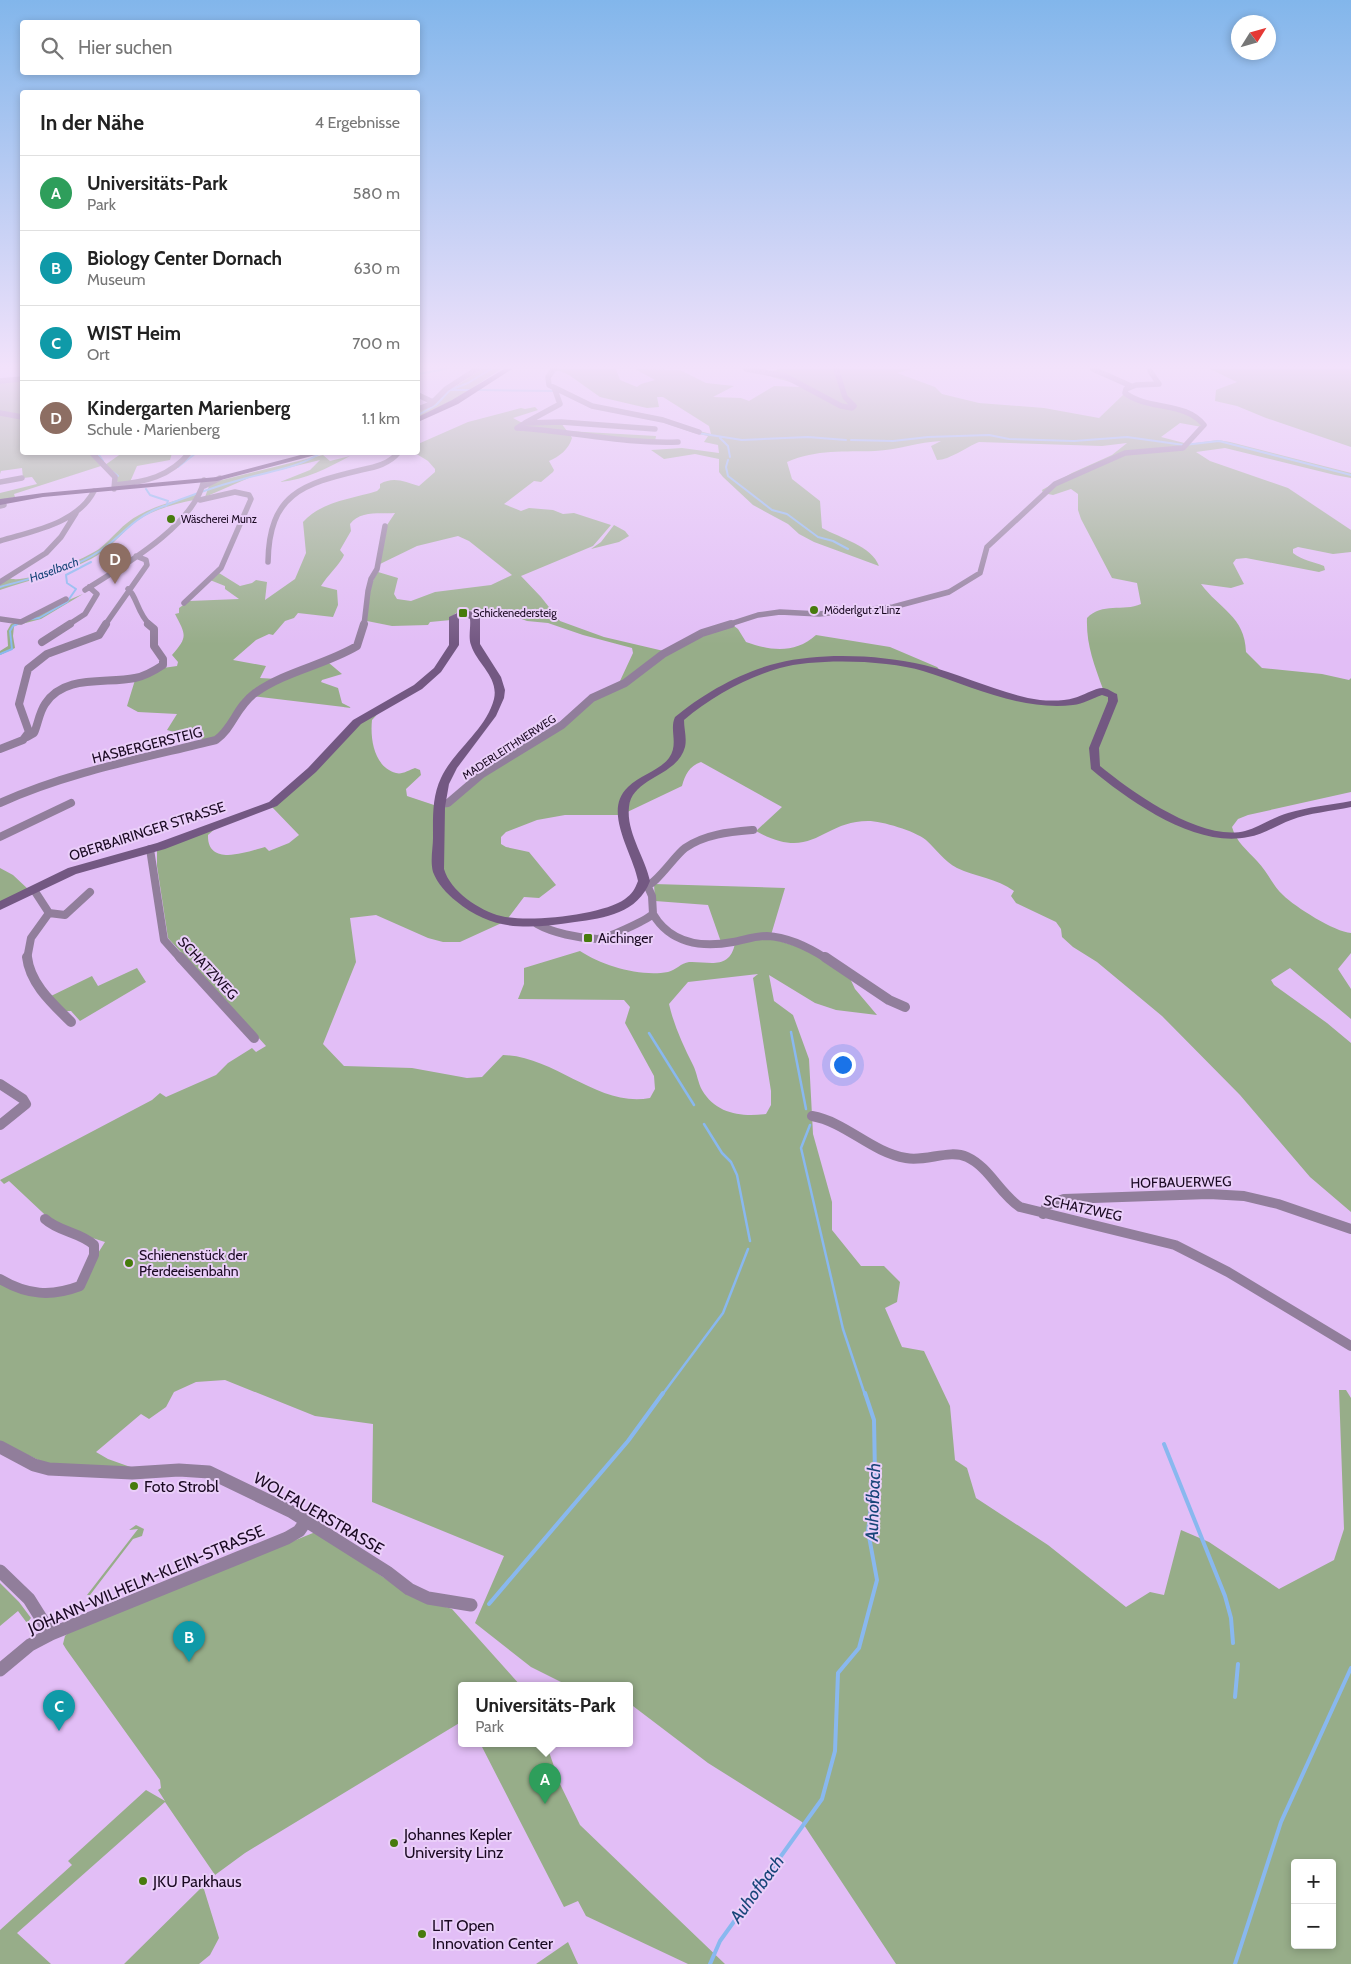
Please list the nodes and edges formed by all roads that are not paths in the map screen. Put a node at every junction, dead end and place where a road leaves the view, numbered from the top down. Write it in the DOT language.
graph roads {
  1 [pos="99,461"];
  2 [pos="181,461"];
  3 [pos="287,461"];
  4 [pos="389,461"];
  5 [pos="1107,461"];
  6 [pos="173,469"];
  7 [pos="22,478"];
  8 [pos="0,482"];
  9 [pos="204,486"];
  10 [pos="115,487"];
  11 [pos="94,491"];
  12 [pos="200,498"];
  13 [pos="1,504"];
  14 [pos="76,513"];
  15 [pos="54,523"];
  16 [pos="68,526"];
  17 [pos="385,526"];
  18 [pos="0,541"];
  19 [pos="136,556"];
  20 [pos="268,562"];
  21 [pos="0,582"];
  22 [pos="87,589"];
  23 [pos="128,590"];
  24 [pos="66,599"];
  25 [pos="184,603"];
  26 [pos="0,619"];
  27 [pos="42,642"];
  28 [pos="27,737"];
  29 [pos="0,749"];
  30 [pos="72,803"];
  31 [pos="0,804"];
  32 [pos="440,804"];
  33 [pos="1351,804"];
  34 [pos="753,830"];
  35 [pos="0,836"];
  36 [pos="150,849"];
  37 [pos="645,887"];
  38 [pos="34,890"];
  39 [pos="90,892"];
  40 [pos="0,906"];
  41 [pos="49,913"];
  42 [pos="652,914"];
  43 [pos="538,924"];
  44 [pos="905,1007"];
  45 [pos="70,1022"];
  46 [pos="254,1038"];
  47 [pos="0,1084"];
  48 [pos="812,1116"];
  49 [pos="0,1125"];
  50 [pos="1043,1214"];
  51 [pos="44,1219"];
  52 [pos="1351,1229"];
  53 [pos="0,1278"];
  54 [pos="1351,1346"];
  55 [pos="0,1447"];
  56 [pos="306,1521"];
  57 [pos="0,1571"];
  58 [pos="471,1605"];
  59 [pos="51,1634"];
  60 [pos="0,1670"];
  1 -- 10 [label="street"];
  2 -- 6 [label="street"];
  3 -- 9 [label="main road"];
  4 -- 20 [label="street"];
  5 -- 32 [label="street, MADERLEITHNERWEG"];
  6 -- 10 [label="street"];
  7 -- 8 [label="street"];
  9 -- 10 [label="main road"];
  9 -- 12 [label="street"];
  10 -- 11 [label="main road"];
  11 -- 13 [label="main road"];
  11 -- 14 [label="street"];
  12 -- 19 [label="street"];
  12 -- 25 [label="street"];
  14 -- 15 [label="street"];
  14 -- 16 [label="street"];
  15 -- 16 [label="street"];
  15 -- 18 [label="street"];
  16 -- 21 [label="street"];
  17 -- 31 [label="street, HASBERGERSTEIG"];
  19 -- 22 [label="street"];
  19 -- 23 [label="street"];
  22 -- 27 [label="street"];
  23 -- 28 [label="street"];
  23 -- 28 [label="street"];
  24 -- 26 [label="street"];
  28 -- 29 [label="street"];
  30 -- 35 [label="street"];
  32 -- 36 [label="street, OBERBAIRINGER STRASSE"];
  32 -- 43 [label="street, OBERBAIRINGER STRASSE"];
  33 -- 37 [label="street"];
  34 -- 37 [label="street, OBERBAIRINGER STRASSE"];
  36 -- 38 [label="street, OBERBAIRINGER STRASSE"];
  36 -- 46 [label="street, SCHATZWEG"];
  37 -- 42 [label="street"];
  37 -- 43 [label="street, OBERBAIRINGER STRASSE"];
  38 -- 40 [label="street, OBERBAIRINGER STRASSE"];
  38 -- 41 [label="street"];
  39 -- 41 [label="street"];
  41 -- 45 [label="street"];
  42 -- 43 [label="street, OBERBAIRINGER STRASSE"];
  42 -- 44 [label="street"];
  47 -- 49 [label="street"];
  48 -- 50 [label="street, SCHATZWEG"];
  50 -- 52 [label="street, HOFBAUERWEG"];
  50 -- 54 [label="street, SCHATZWEG"];
  51 -- 53 [label="street"];
  55 -- 56 [label="street, WOLFAUERSTRASSE"];
  56 -- 58 [label="street, WOLFAUERSTRASSE"];
  56 -- 59 [label="street, JOHANN-WILHELM-KLEIN-STRASSE"];
  57 -- 59 [label="street"];
  59 -- 60 [label="street, JOHANN-WILHELM-KLEIN-STRASSE"];
}
